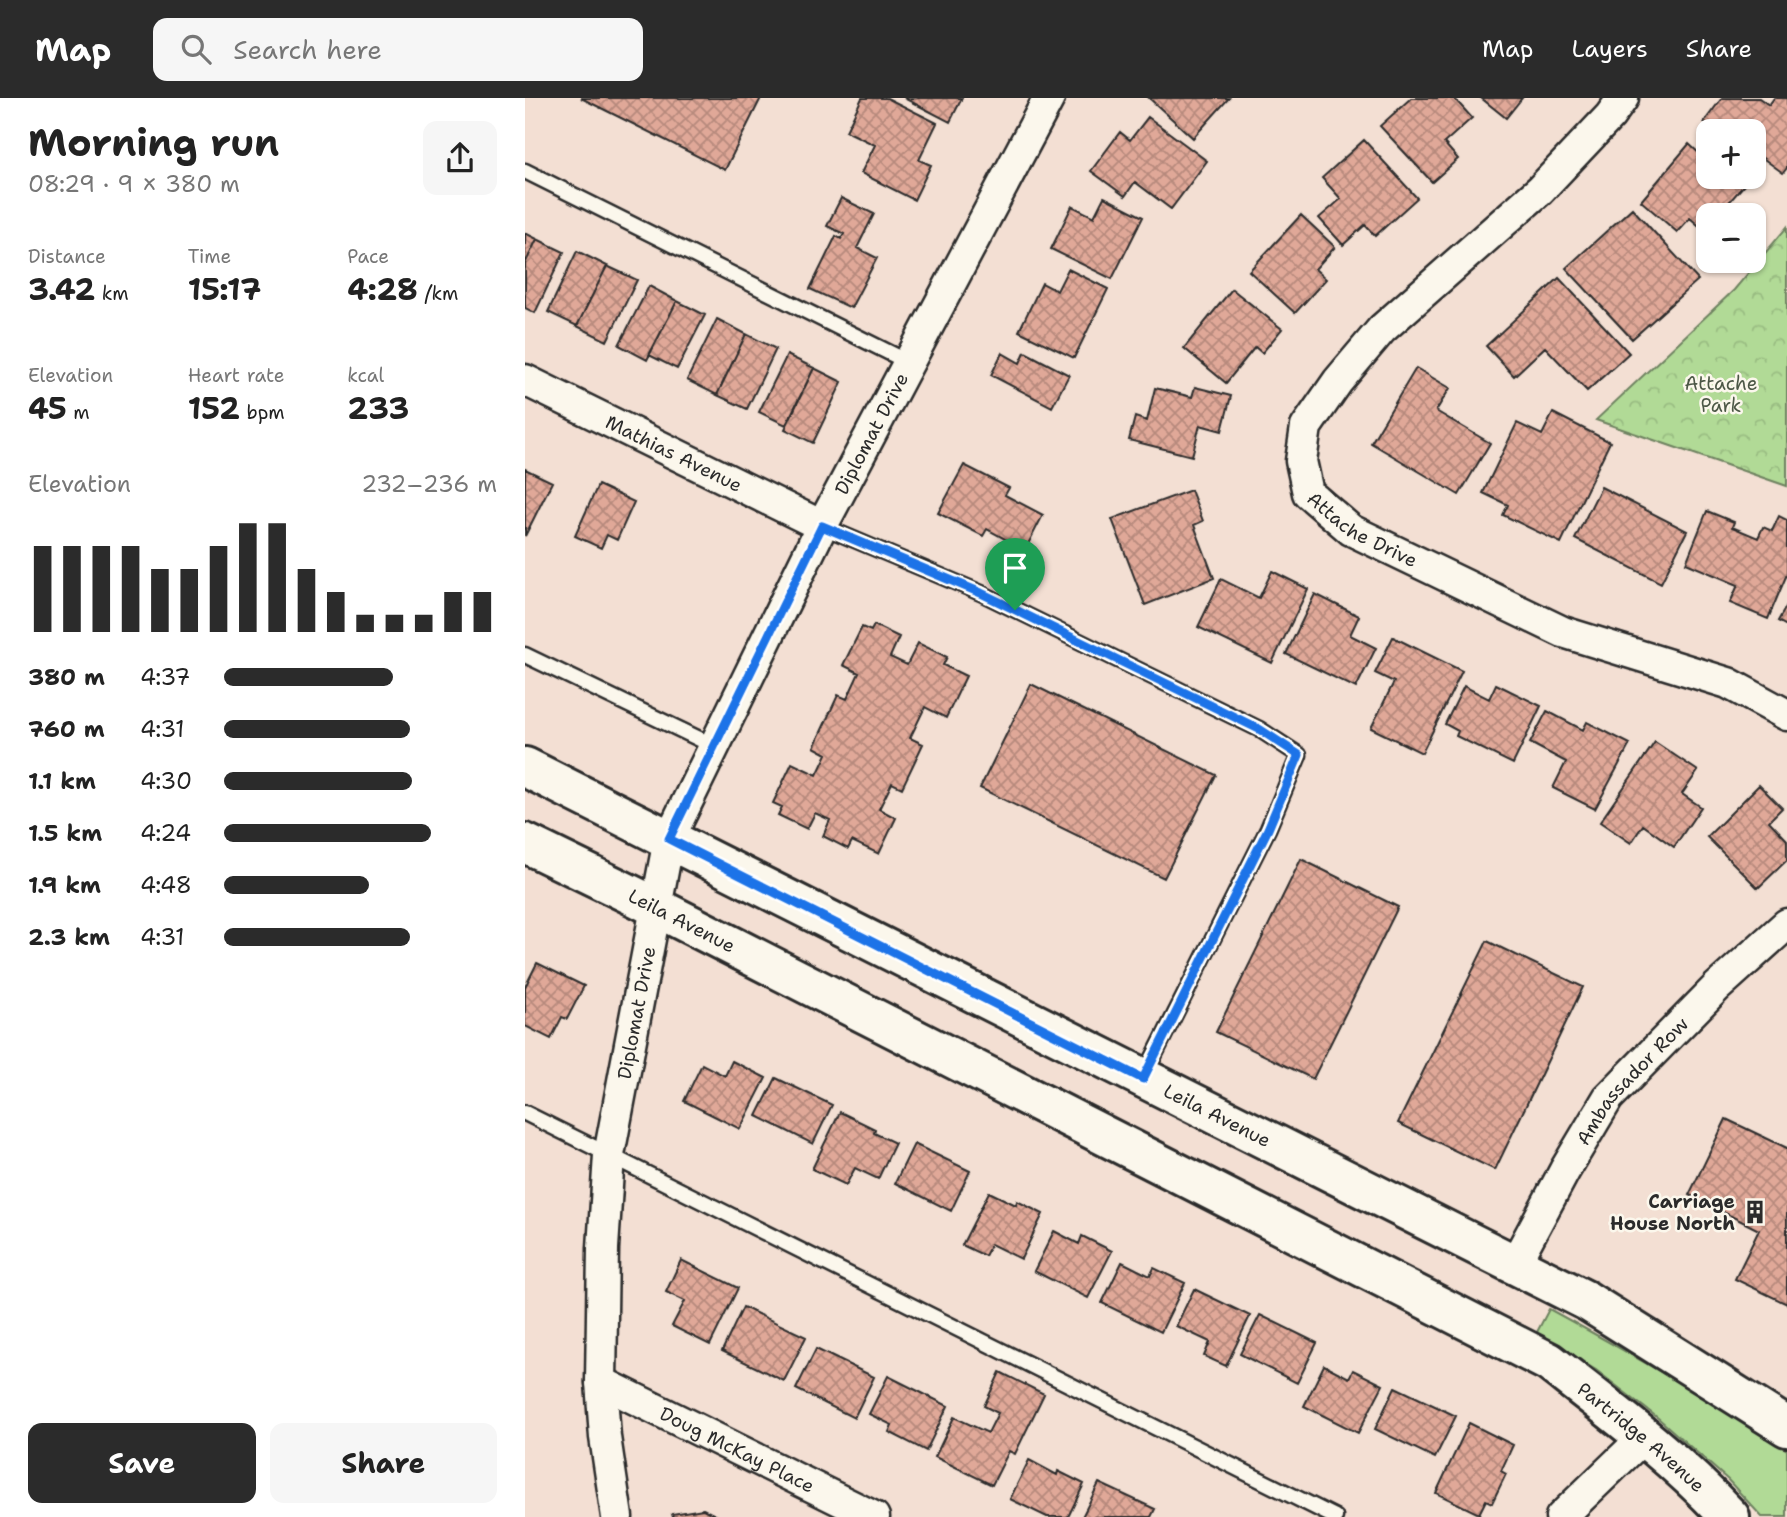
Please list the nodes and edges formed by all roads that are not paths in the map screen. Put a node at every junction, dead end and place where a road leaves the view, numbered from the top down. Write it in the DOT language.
graph roads {
  1 [pos="1049,98"];
  2 [pos="1623,98"];
  3 [pos="525,171"];
  4 [pos="908,362"];
  5 [pos="525,380"];
  6 [pos="822,526"];
  7 [pos="525,655"];
  8 [pos="1787,715"];
  9 [pos="715,746"];
  10 [pos="525,766"];
  11 [pos="669,839"];
  12 [pos="525,843"];
  13 [pos="656,908"];
  14 [pos="1787,924"];
  15 [pos="1143,1079"];
  16 [pos="525,1114"];
  17 [pos="609,1155"];
  18 [pos="1514,1265"];
  19 [pos="1549,1362"];
  20 [pos="601,1382"];
  21 [pos="1787,1427"];
  22 [pos="1645,1436"];
  23 [pos="617,1517"];
  24 [pos="874,1517"];
  25 [pos="1335,1517"];
  26 [pos="1560,1517"];
  27 [pos="1730,1517"];
  1 -- 4 [label="street, Diplomat Drive"];
  2 -- 8 [label="street, Attache Drive"];
  3 -- 4 [label="lane"];
  4 -- 6 [label="street, Diplomat Drive"];
  5 -- 6 [label="street, Mathias Avenue"];
  6 -- 9 [label="street, Diplomat Drive"];
  6 -- 15 [label="lane"];
  7 -- 9 [label="lane"];
  9 -- 11 [label="street, Diplomat Drive"];
  10 -- 11 [label="main road, Leila Avenue"];
  11 -- 13 [label="street, Diplomat Drive"];
  11 -- 15 [label="main road, Leila Avenue"];
  12 -- 13 [label="main road, Leila Avenue"];
  13 -- 17 [label="street, Diplomat Drive"];
  13 -- 19 [label="main road, Leila Avenue"];
  14 -- 18 [label="street, Ambassador Row"];
  15 -- 18 [label="main road, Leila Avenue"];
  16 -- 17 [label="lane"];
  17 -- 20 [label="street, Diplomat Drive"];
  17 -- 25 [label="lane"];
  18 -- 21 [label="main road, Leila Avenue"];
  19 -- 22 [label="main road, Partridge Avenue"];
  20 -- 23 [label="street, Diplomat Drive"];
  20 -- 24 [label="street, Doug McKay Place"];
  22 -- 26 [label="street"];
  22 -- 27 [label="main road, Partridge Avenue"];
}
